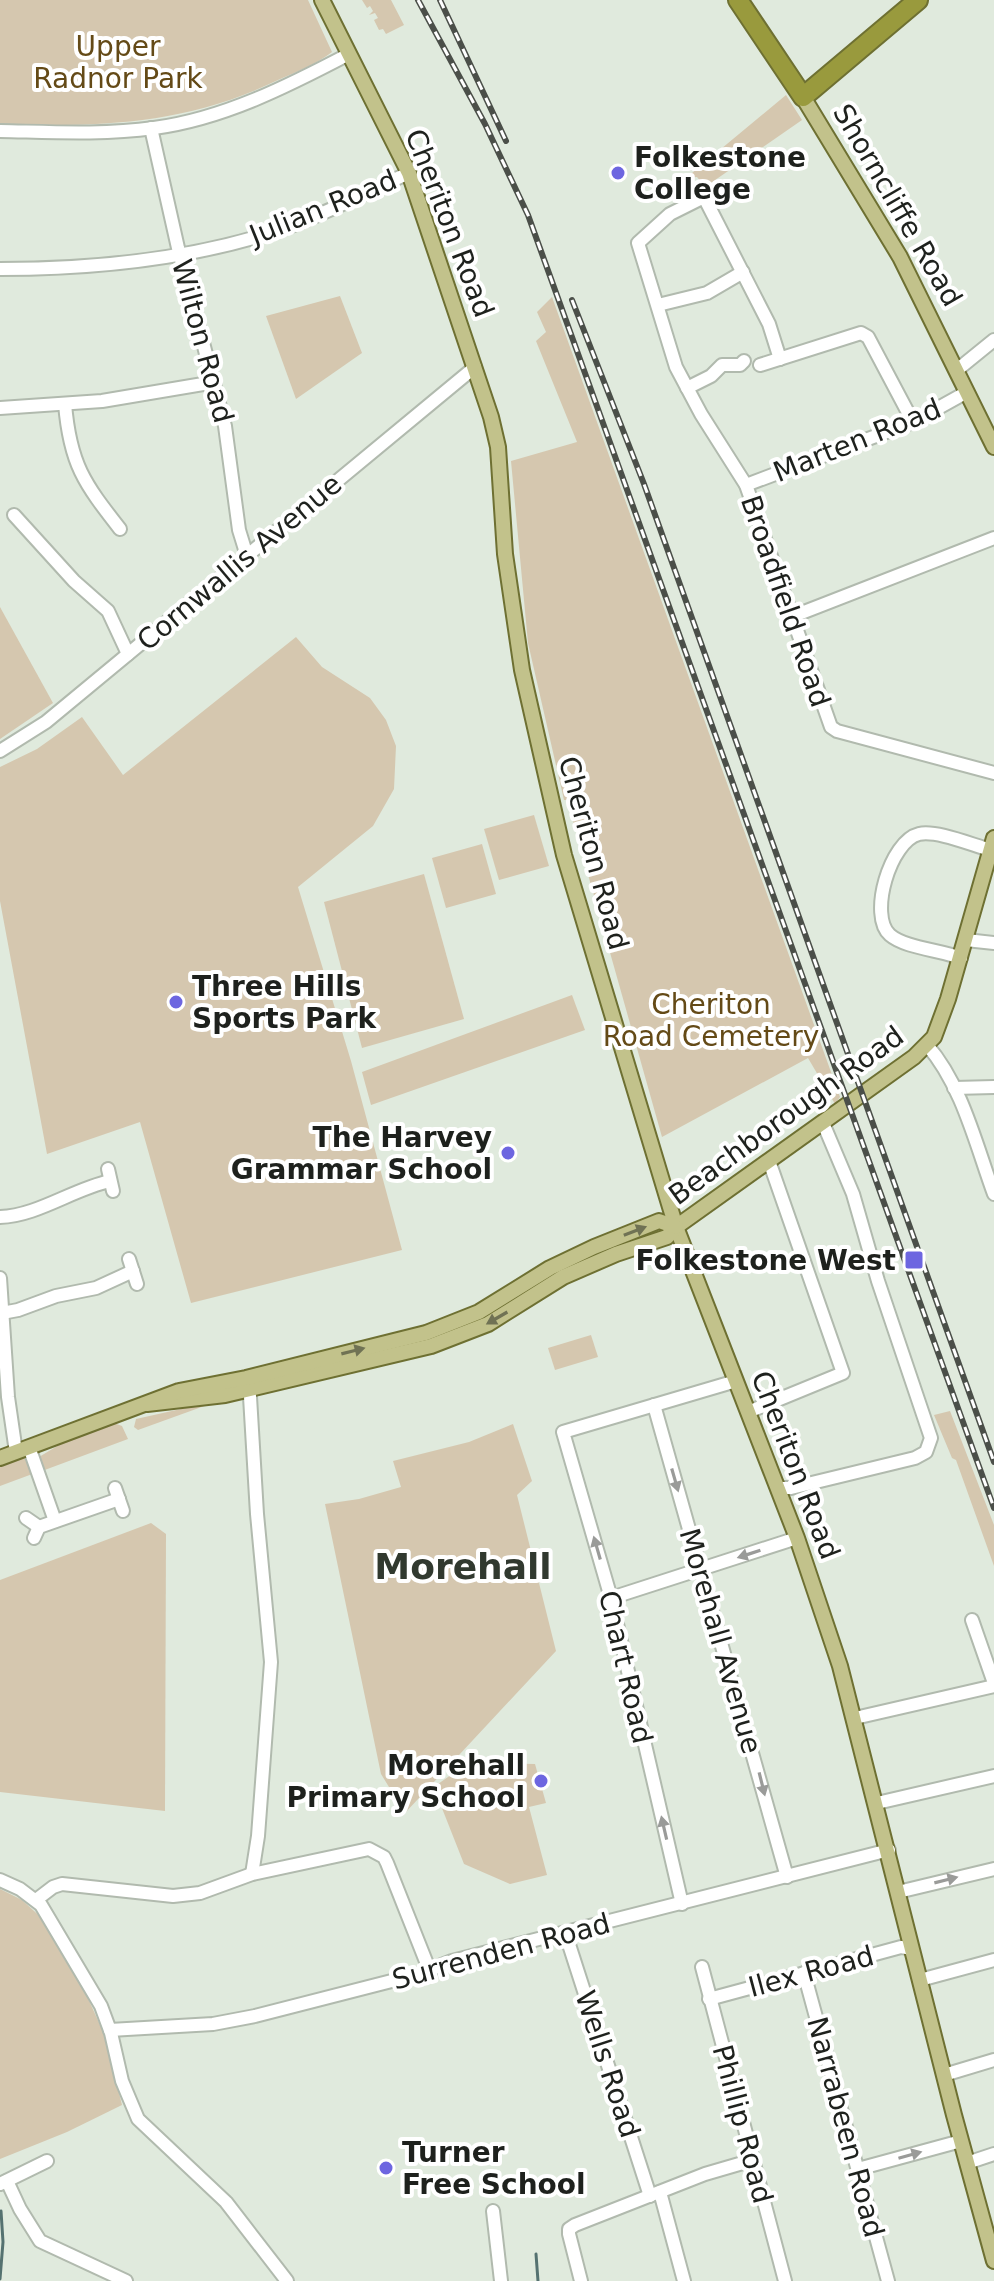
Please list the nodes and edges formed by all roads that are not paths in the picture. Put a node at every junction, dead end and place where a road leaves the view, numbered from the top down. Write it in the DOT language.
graph roads {
  1 [pos="322,0"];
  2 [pos="738,0"];
  3 [pos="918,0"];
  4 [pos="349,54"];
  5 [pos="803,97"];
  6 [pos="151,128"];
  7 [pos="0,131"];
  8 [pos="409,173"];
  9 [pos="180,255"];
  10 [pos="0,269"];
  11 [pos="743,272"];
  12 [pos="658,305"];
  13 [pos="994,340"];
  14 [pos="780,359"];
  15 [pos="744,361"];
  16 [pos="760,365"];
  17 [pos="475,367"];
  18 [pos="957,370"];
  19 [pos="215,382"];
  20 [pos="687,388"];
  21 [pos="967,392"];
  22 [pos="65,404"];
  23 [pos="0,408"];
  24 [pos="913,422"];
  25 [pos="994,447"];
  26 [pos="746,485"];
  27 [pos="14,515"];
  28 [pos="120,529"];
  29 [pos="994,538"];
  30 [pos="247,556"];
  31 [pos="791,617"];
  32 [pos="128,654"];
  33 [pos="0,751"];
  34 [pos="994,773"];
  35 [pos="992,844"];
  36 [pos="966,940"];
  37 [pos="994,943"];
  38 [pos="961,958"];
  39 [pos="927,1045"];
  40 [pos="994,1087"];
  41 [pos="954,1088"];
  42 [pos="823,1123"];
  43 [pos="769,1161"];
  44 [pos="110,1180"];
  45 [pos="994,1194"];
  46 [pos="0,1217"];
  47 [pos="676,1227"];
  48 [pos="0,1278"];
  49 [pos="137,1284"];
  50 [pos="2,1313"];
  51 [pos="736,1381"];
  52 [pos="250,1383"];
  53 [pos="269,1385"];
  54 [pos="230,1394"];
  55 [pos="147,1404"];
  56 [pos="654,1405"];
  57 [pos="252,1409"];
  58 [pos="748,1412"];
  59 [pos="23,1450"];
  60 [pos="0,1458"];
  61 [pos="778,1488"];
  62 [pos="119,1499"];
  63 [pos="26,1518"];
  64 [pos="55,1521"];
  65 [pos="797,1538"];
  66 [pos="701,1570"];
  67 [pos="611,1598"];
  68 [pos="972,1620"];
  69 [pos="994,1684"];
  70 [pos="855,1718"];
  71 [pos="994,1776"];
  72 [pos="877,1803"];
  73 [pos="889,1850"];
  74 [pos="994,1869"];
  75 [pos="252,1874"];
  76 [pos="787,1877"];
  77 [pos="0,1880"];
  78 [pos="898,1892"];
  79 [pos="36,1900"];
  80 [pos="682,1904"];
  81 [pos="565,1932"];
  82 [pos="912,1949"];
  83 [pos="994,1960"];
  84 [pos="702,1967"];
  85 [pos="429,1969"];
  86 [pos="804,1973"];
  87 [pos="920,1980"];
  88 [pos="709,1999"];
  89 [pos="110,2030"];
  90 [pos="994,2060"];
  91 [pos="944,2075"];
  92 [pos="961,2141"];
  93 [pos="994,2154"];
  94 [pos="753,2160"];
  95 [pos="47,2161"];
  96 [pos="967,2163"];
  97 [pos="858,2169"];
  98 [pos="3,2182"];
  99 [pos="655,2194"];
  100 [pos="493,2211"];
  101 [pos="994,2261"];
  102 [pos="110,2278"];
  103 [pos="126,2281"];
  104 [pos="287,2281"];
  105 [pos="501,2281"];
  106 [pos="581,2281"];
  107 [pos="684,2281"];
  108 [pos="785,2281"];
  109 [pos="888,2281"];
  1 -- 4 [label="main road, Cheriton Road"];
  2 -- 5 [label="highway, Shorncliffe Road"];
  3 -- 5 [label="highway"];
  4 -- 6 [label="street"];
  4 -- 8 [label="main road, Cheriton Road"];
  5 -- 18 [label="main road, Shorncliffe Road"];
  6 -- 7 [label="street"];
  6 -- 9 [label="street, Wilton Road"];
  8 -- 9 [label="street, Julian Road"];
  8 -- 17 [label="main road, Cheriton Road"];
  9 -- 10 [label="street, Julian Road"];
  9 -- 19 [label="street, Wilton Road"];
  11 -- 12 [label="street"];
  11 -- 12 [label="street, Broadfield Road"];
  11 -- 14 [label="street"];
  12 -- 20 [label="street, Broadfield Road"];
  13 -- 18 [label="street"];
  14 -- 16 [label="street"];
  14 -- 24 [label="street"];
  15 -- 20 [label="street"];
  17 -- 30 [label="street, Cornwallis Avenue"];
  17 -- 47 [label="main road, Cheriton Road"];
  18 -- 21 [label="main road, Shorncliffe Road"];
  19 -- 22 [label="street"];
  19 -- 30 [label="street, Wilton Road"];
  20 -- 26 [label="street, Broadfield Road"];
  21 -- 24 [label="street, Marten Road"];
  21 -- 25 [label="main road, Shorncliffe Road"];
  22 -- 23 [label="street"];
  22 -- 28 [label="street"];
  24 -- 26 [label="street, Marten Road"];
  26 -- 31 [label="street, Broadfield Road"];
  27 -- 32 [label="street"];
  29 -- 31 [label="street"];
  30 -- 32 [label="street, Cornwallis Avenue"];
  31 -- 34 [label="street, Broadfield Road"];
  32 -- 33 [label="street, Cornwallis Avenue"];
  35 -- 36 [label="main road"];
  35 -- 38 [label="street"];
  36 -- 37 [label="street"];
  36 -- 38 [label="main road"];
  38 -- 39 [label="main road"];
  39 -- 41 [label="street"];
  39 -- 42 [label="main road, Beachborough Road"];
  40 -- 41 [label="street"];
  41 -- 45 [label="street"];
  42 -- 43 [label="main road, Beachborough Road"];
  42 -- 61 [label="street"];
  43 -- 47 [label="main road, Beachborough Road"];
  43 -- 58 [label="street"];
  44 -- 46 [label="street"];
  47 -- 51 [label="main road, Cheriton Road"];
  52 -- 47 [label="main road, one-way"];
  47 -- 53 [label="main road, Beachborough Road, one-way"];
  48 -- 50 [label="street"];
  49 -- 50 [label="street"];
  50 -- 59 [label="street"];
  51 -- 56 [label="street"];
  51 -- 58 [label="main road, Cheriton Road"];
  52 -- 53 [label="main road, Beachborough Road"];
  52 -- 54 [label="main road"];
  52 -- 55 [label="main road"];
  52 -- 57 [label="street"];
  53 -- 57 [label="street"];
  54 -- 55 [label="main road"];
  54 -- 57 [label="street"];
  55 -- 59 [label="main road"];
  56 -- 66 [label="street, Morehall Avenue, one-way"];
  67 -- 56 [label="street, Chart Road, one-way"];
  57 -- 75 [label="street"];
  58 -- 61 [label="main road, Cheriton Road"];
  59 -- 60 [label="main road"];
  59 -- 64 [label="street"];
  61 -- 65 [label="main road, Cheriton Road"];
  62 -- 64 [label="street"];
  63 -- 64 [label="street"];
  65 -- 66 [label="street, one-way"];
  65 -- 70 [label="main road, Cheriton Road"];
  66 -- 67 [label="street"];
  66 -- 76 [label="street, Morehall Avenue, one-way"];
  80 -- 67 [label="street, Chart Road, one-way"];
  68 -- 69 [label="street"];
  69 -- 70 [label="street"];
  70 -- 72 [label="main road, Cheriton Road"];
  71 -- 72 [label="street"];
  72 -- 73 [label="main road, Cheriton Road"];
  73 -- 76 [label="street, Surrenden Road"];
  73 -- 78 [label="main road, Cheriton Road"];
  78 -- 74 [label="street, one-way"];
  75 -- 79 [label="street"];
  75 -- 85 [label="street"];
  76 -- 80 [label="street, Surrenden Road"];
  77 -- 79 [label="street"];
  78 -- 82 [label="main road, Cheriton Road"];
  79 -- 89 [label="street"];
  80 -- 81 [label="street, Surrenden Road"];
  81 -- 85 [label="street, Surrenden Road"];
  81 -- 99 [label="street, Wells Road"];
  82 -- 86 [label="street, Ilex Road"];
  82 -- 87 [label="main road, Cheriton Road"];
  83 -- 87 [label="street"];
  84 -- 88 [label="street, Phillip Road"];
  85 -- 89 [label="street, Surrenden Road"];
  86 -- 88 [label="street, Ilex Road"];
  86 -- 97 [label="street, Narrabeen Road"];
  87 -- 91 [label="main road, Cheriton Road"];
  88 -- 94 [label="street, Phillip Road"];
  89 -- 104 [label="street"];
  90 -- 91 [label="street"];
  91 -- 92 [label="main road, Cheriton Road"];
  92 -- 96 [label="main road, Cheriton Road"];
  97 -- 92 [label="street, one-way"];
  93 -- 96 [label="street"];
  94 -- 99 [label="street"];
  94 -- 108 [label="street, Phillip Road"];
  95 -- 98 [label="street"];
  96 -- 101 [label="main road, Cheriton Road"];
  97 -- 109 [label="street, Narrabeen Road"];
  98 -- 102 [label="street"];
  99 -- 106 [label="street"];
  99 -- 107 [label="street, Wells Road"];
  100 -- 105 [label="street"];
  102 -- 103 [label="street"];
}
